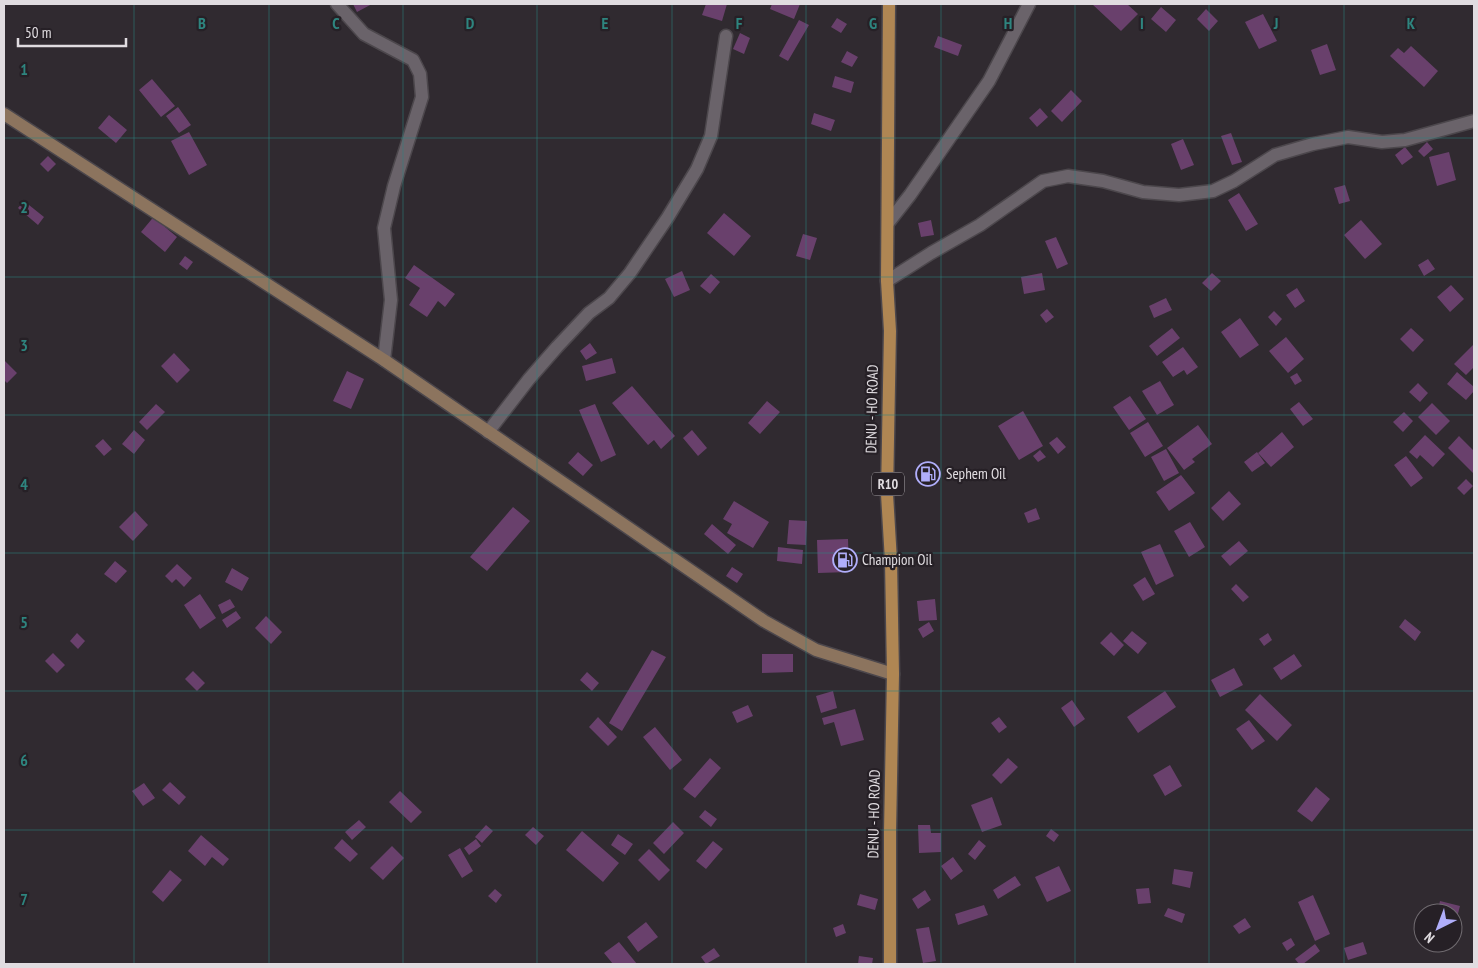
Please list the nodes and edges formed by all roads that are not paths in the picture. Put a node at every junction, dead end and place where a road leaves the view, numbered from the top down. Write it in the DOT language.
graph roads {
  1 [pos="337,4"];
  2 [pos="889,4"];
  3 [pos="1029,4"];
  4 [pos="726,36"];
  5 [pos="4,114"];
  6 [pos="1474,121"];
  7 [pos="888,223"];
  8 [pos="888,281"];
  9 [pos="384,360"];
  10 [pos="488,432"];
  11 [pos="892,674"];
  12 [pos="890,964"];
  1 -- 9 [label="street"];
  2 -- 7 [label="main road, DENU - HO ROAD / R10"];
  3 -- 7 [label="street"];
  4 -- 10 [label="street"];
  5 -- 9 [label="street"];
  6 -- 8 [label="street"];
  7 -- 8 [label="main road, DENU - HO ROAD / R10"];
  8 -- 11 [label="main road, DENU - HO ROAD / R10"];
  9 -- 10 [label="street"];
  10 -- 11 [label="street"];
  11 -- 12 [label="main road, DENU - HO ROAD / R10"];
}
